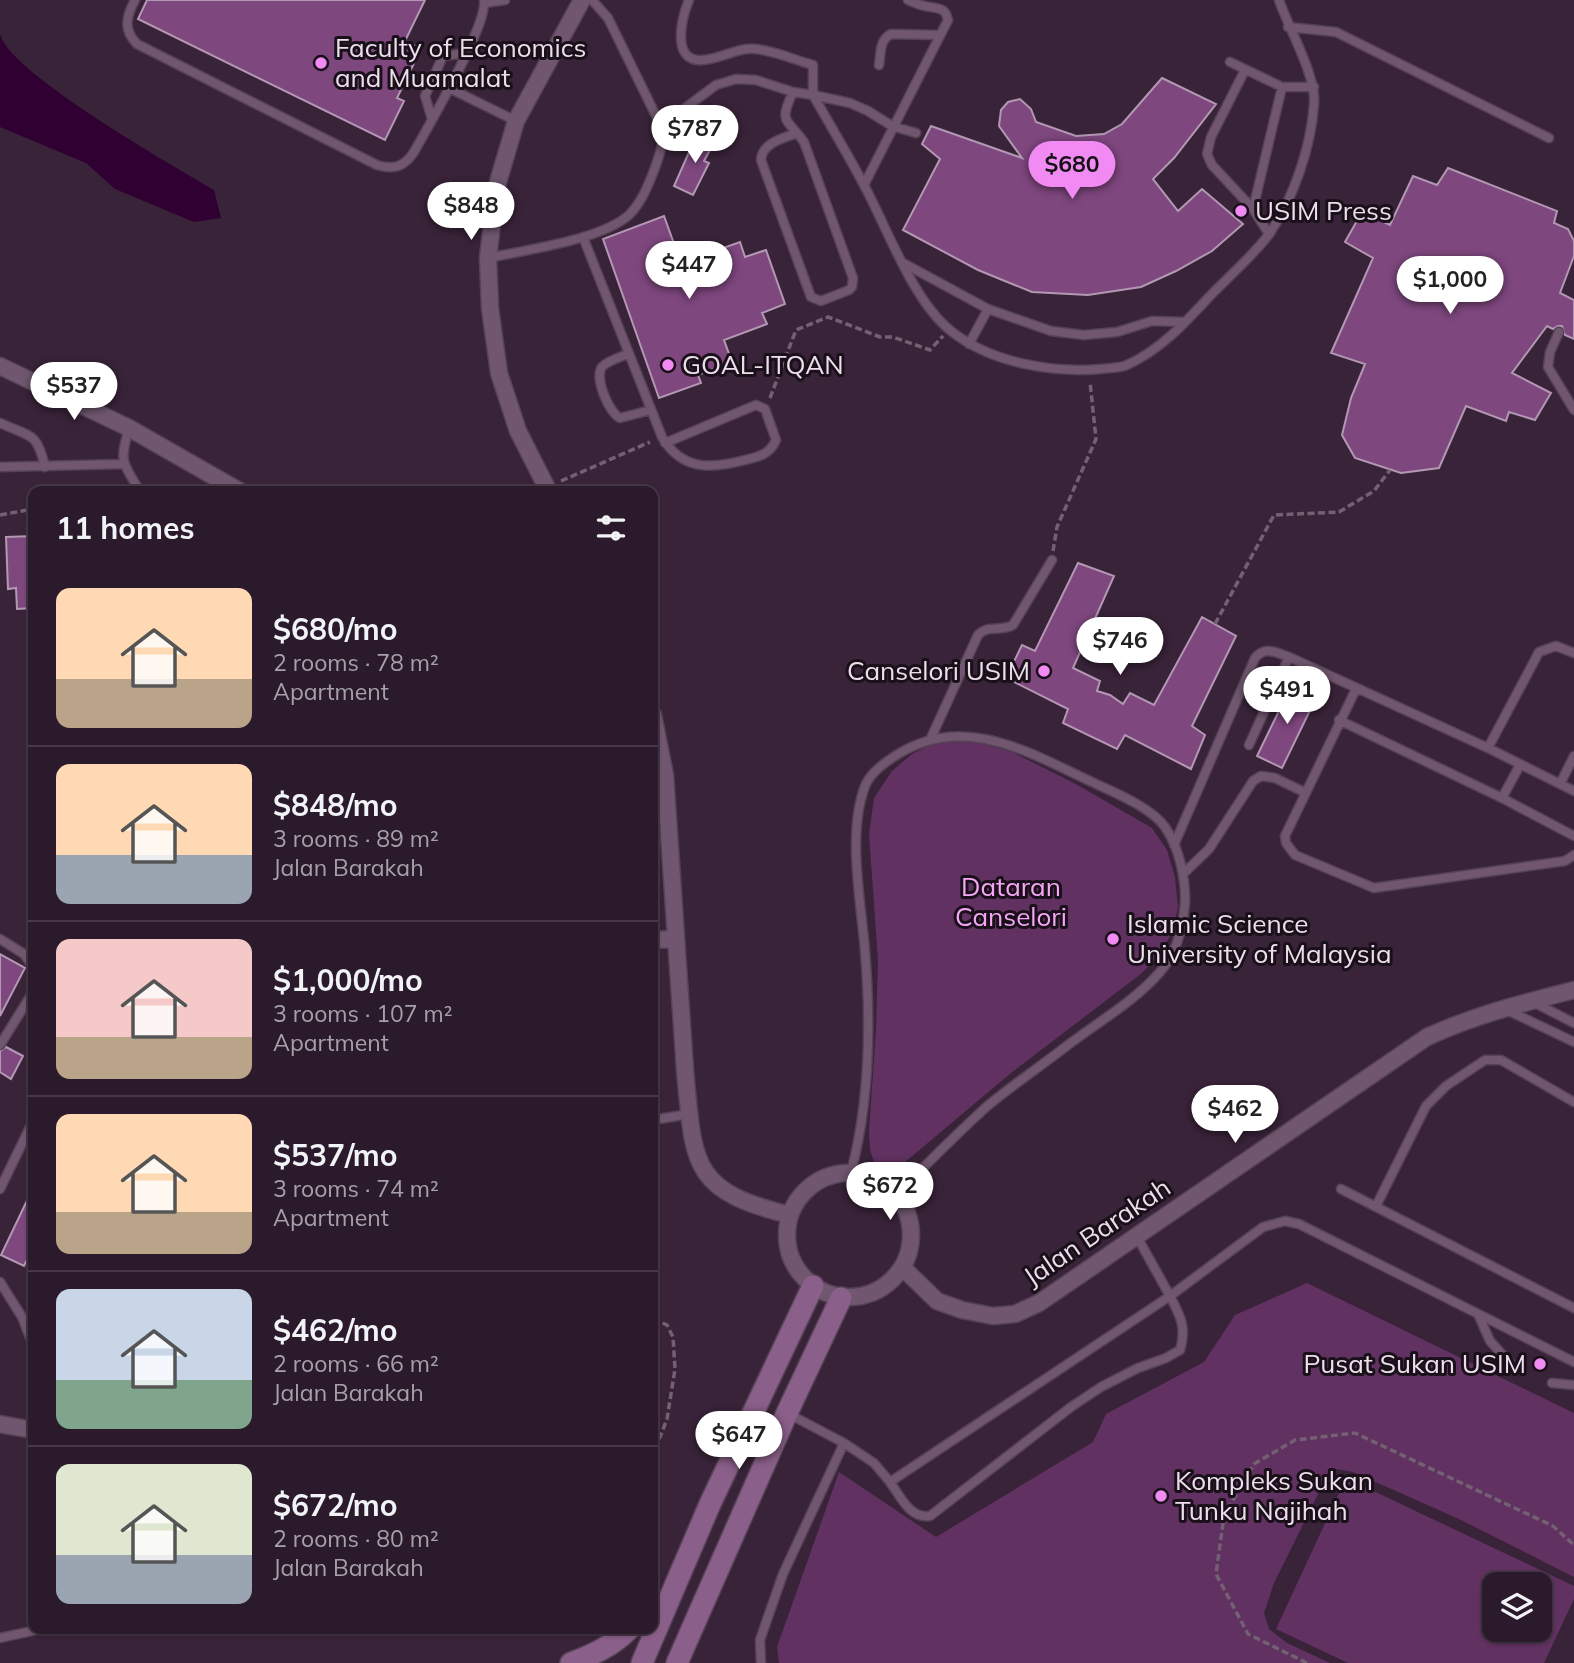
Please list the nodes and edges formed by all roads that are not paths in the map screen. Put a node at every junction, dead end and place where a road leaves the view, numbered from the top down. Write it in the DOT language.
graph roads {
  1 [pos="135,0"];
  2 [pos="505,0"];
  3 [pos="582,0"];
  4 [pos="592,0"];
  5 [pos="690,0"];
  6 [pos="908,0"];
  7 [pos="1279,0"];
  8 [pos="485,2"];
  9 [pos="1289,27"];
  10 [pos="939,35"];
  11 [pos="466,53"];
  12 [pos="1230,62"];
  13 [pos="879,65"];
  14 [pos="1245,70"];
  15 [pos="1282,87"];
  16 [pos="1314,87"];
  17 [pos="449,88"];
  18 [pos="793,92"];
  19 [pos="813,95"];
  20 [pos="432,119"];
  21 [pos="516,121"];
  22 [pos="661,126"];
  23 [pos="892,126"];
  24 [pos="797,133"];
  25 [pos="916,133"];
  26 [pos="1549,138"];
  27 [pos="864,185"];
  28 [pos="1253,209"];
  29 [pos="1269,234"];
  30 [pos="583,237"];
  31 [pos="488,258"];
  32 [pos="904,263"];
  33 [pos="988,309"];
  34 [pos="1185,323"];
  35 [pos="1559,332"];
  36 [pos="968,344"];
  37 [pos="628,354"];
  38 [pos="0,366"];
  39 [pos="651,410"];
  40 [pos="1574,410"];
  41 [pos="0,423"];
  42 [pos="129,428"];
  43 [pos="664,440"];
  44 [pos="123,464"];
  45 [pos="0,467"];
  46 [pos="45,467"];
  47 [pos="137,486"];
  48 [pos="230,486"];
  49 [pos="546,486"];
  50 [pos="1052,560"];
  51 [pos="1574,653"];
  52 [pos="1289,657"];
  53 [pos="1356,688"];
  54 [pos="1339,720"];
  55 [pos="931,738"];
  56 [pos="658,740"];
  57 [pos="1249,744"];
  58 [pos="1488,748"];
  59 [pos="1574,756"];
  60 [pos="1520,765"];
  61 [pos="1560,784"];
  62 [pos="1574,791"];
  63 [pos="1306,793"];
  64 [pos="1502,798"];
  65 [pos="1574,836"];
  66 [pos="1174,845"];
  67 [pos="1574,855"];
  68 [pos="1183,874"];
  69 [pos="0,939"];
  70 [pos="676,939"];
  71 [pos="658,940"];
  72 [pos="28,960"];
  73 [pos="1574,990"];
  74 [pos="28,1000"];
  75 [pos="1531,1001"];
  76 [pos="1502,1007"];
  77 [pos="1574,1023"];
  78 [pos="1574,1042"];
  79 [pos="0,1045"];
  80 [pos="1574,1102"];
  81 [pos="689,1114"];
  82 [pos="658,1119"];
  83 [pos="28,1131"];
  84 [pos="851,1172"];
  85 [pos="0,1188"];
  86 [pos="1341,1189"];
  87 [pos="897,1195"];
  88 [pos="1376,1206"];
  89 [pos="790,1215"];
  90 [pos="1136,1235"];
  91 [pos="902,1268"];
  92 [pos="0,1282"];
  93 [pos="813,1286"];
  94 [pos="1170,1296"];
  95 [pos="841,1297"];
  96 [pos="1574,1308"];
  97 [pos="1478,1314"];
  98 [pos="28,1332"];
  99 [pos="1574,1362"];
  100 [pos="1510,1363"];
  101 [pos="1552,1383"];
  102 [pos="1574,1385"];
  103 [pos="787,1413"];
  104 [pos="0,1424"];
  105 [pos="28,1429"];
  106 [pos="844,1443"];
  107 [pos="890,1482"];
  108 [pos="674,1585"];
  109 [pos="658,1601"];
  110 [pos="703,1604"];
  111 [pos="658,1624"];
  112 [pos="28,1632"];
  113 [pos="624,1634"];
  114 [pos="654,1634"];
  115 [pos="0,1638"];
  116 [pos="571,1663"];
  117 [pos="642,1663"];
  118 [pos="677,1663"];
  119 [pos="688,1663"];
  120 [pos="761,1663"];
  1 -- 20 [label="lane"];
  2 -- 8 [label="lane"];
  3 -- 21 [label="street"];
  4 -- 22 [label="lane"];
  5 -- 19 [label="lane"];
  6 -- 10 [label="lane"];
  7 -- 9 [label="lane"];
  8 -- 11 [label="lane"];
  9 -- 16 [label="lane"];
  9 -- 26 [label="lane"];
  10 -- 13 [label="lane"];
  10 -- 23 [label="lane"];
  11 -- 17 [label="lane"];
  11 -- 20 [label="lane"];
  12 -- 14 [label="lane"];
  14 -- 15 [label="lane"];
  14 -- 28 [label="lane"];
  15 -- 16 [label="lane"];
  15 -- 28 [label="lane"];
  16 -- 29 [label="lane"];
  17 -- 20 [label="lane"];
  17 -- 21 [label="lane"];
  18 -- 19 [label="lane"];
  18 -- 22 [label="lane"];
  18 -- 24 [label="lane"];
  19 -- 23 [label="lane"];
  19 -- 27 [label="lane"];
  21 -- 31 [label="street"];
  22 -- 30 [label="lane"];
  23 -- 25 [label="lane"];
  23 -- 27 [label="lane"];
  24 -- 24 [label="lane"];
  27 -- 32 [label="lane"];
  28 -- 29 [label="lane"];
  29 -- 34 [label="lane"];
  30 -- 31 [label="lane"];
  30 -- 37 [label="lane"];
  31 -- 49 [label="street"];
  32 -- 33 [label="lane"];
  32 -- 36 [label="lane"];
  33 -- 34 [label="lane"];
  33 -- 36 [label="lane"];
  34 -- 36 [label="lane"];
  35 -- 40 [label="lane"];
  37 -- 39 [label="lane"];
  37 -- 39 [label="lane"];
  38 -- 42 [label="street"];
  39 -- 43 [label="lane"];
  41 -- 46 [label="lane"];
  42 -- 44 [label="lane"];
  42 -- 48 [label="street"];
  43 -- 43 [label="lane"];
  44 -- 46 [label="lane"];
  44 -- 47 [label="lane"];
  45 -- 46 [label="lane"];
  50 -- 55 [label="lane"];
  51 -- 58 [label="lane"];
  52 -- 53 [label="lane"];
  52 -- 57 [label="lane"];
  52 -- 66 [label="lane"];
  53 -- 54 [label="lane"];
  53 -- 58 [label="lane"];
  54 -- 63 [label="lane"];
  54 -- 64 [label="lane"];
  55 -- 66 [label="lane"];
  55 -- 84 [label="lane"];
  56 -- 70 [label="street"];
  58 -- 60 [label="lane"];
  59 -- 61 [label="lane"];
  60 -- 61 [label="lane"];
  60 -- 64 [label="lane"];
  61 -- 62 [label="lane"];
  63 -- 67 [label="lane"];
  63 -- 68 [label="lane"];
  64 -- 65 [label="lane"];
  66 -- 68 [label="lane"];
  68 -- 87 [label="lane"];
  69 -- 72 [label="lane"];
  70 -- 71 [label="street"];
  70 -- 81 [label="street"];
  73 -- 75 [label="street, Jalan Barakah"];
  74 -- 79 [label="lane"];
  75 -- 76 [label="street, Jalan Barakah"];
  75 -- 77 [label="lane"];
  76 -- 78 [label="lane"];
  76 -- 90 [label="street, Jalan Barakah"];
  80 -- 88 [label="lane"];
  81 -- 82 [label="lane"];
  81 -- 89 [label="street"];
  83 -- 85 [label="lane"];
  84 -- 87 [label="street"];
  84 -- 89 [label="street"];
  86 -- 88 [label="lane"];
  87 -- 91 [label="street"];
  88 -- 96 [label="lane"];
  89 -- 93 [label="street"];
  90 -- 91 [label="street, Jalan Barakah"];
  90 -- 94 [label="lane"];
  91 -- 95 [label="street"];
  92 -- 98 [label="lane"];
  93 -- 95 [label="street"];
  93 -- 108 [label="street"];
  94 -- 97 [label="lane"];
  94 -- 107 [label="lane"];
  94 -- 107 [label="lane"];
  95 -- 103 [label="street"];
  97 -- 99 [label="lane"];
  97 -- 100 [label="lane"];
  101 -- 102 [label="lane"];
  103 -- 106 [label="lane"];
  103 -- 110 [label="street"];
  104 -- 105 [label="street"];
  106 -- 107 [label="lane"];
  106 -- 120 [label="lane"];
  108 -- 109 [label="street"];
  108 -- 111 [label="street"];
  110 -- 118 [label="street"];
  110 -- 119 [label="street"];
  112 -- 115 [label="lane"];
  113 -- 116 [label="street"];
  114 -- 117 [label="street"];
}
